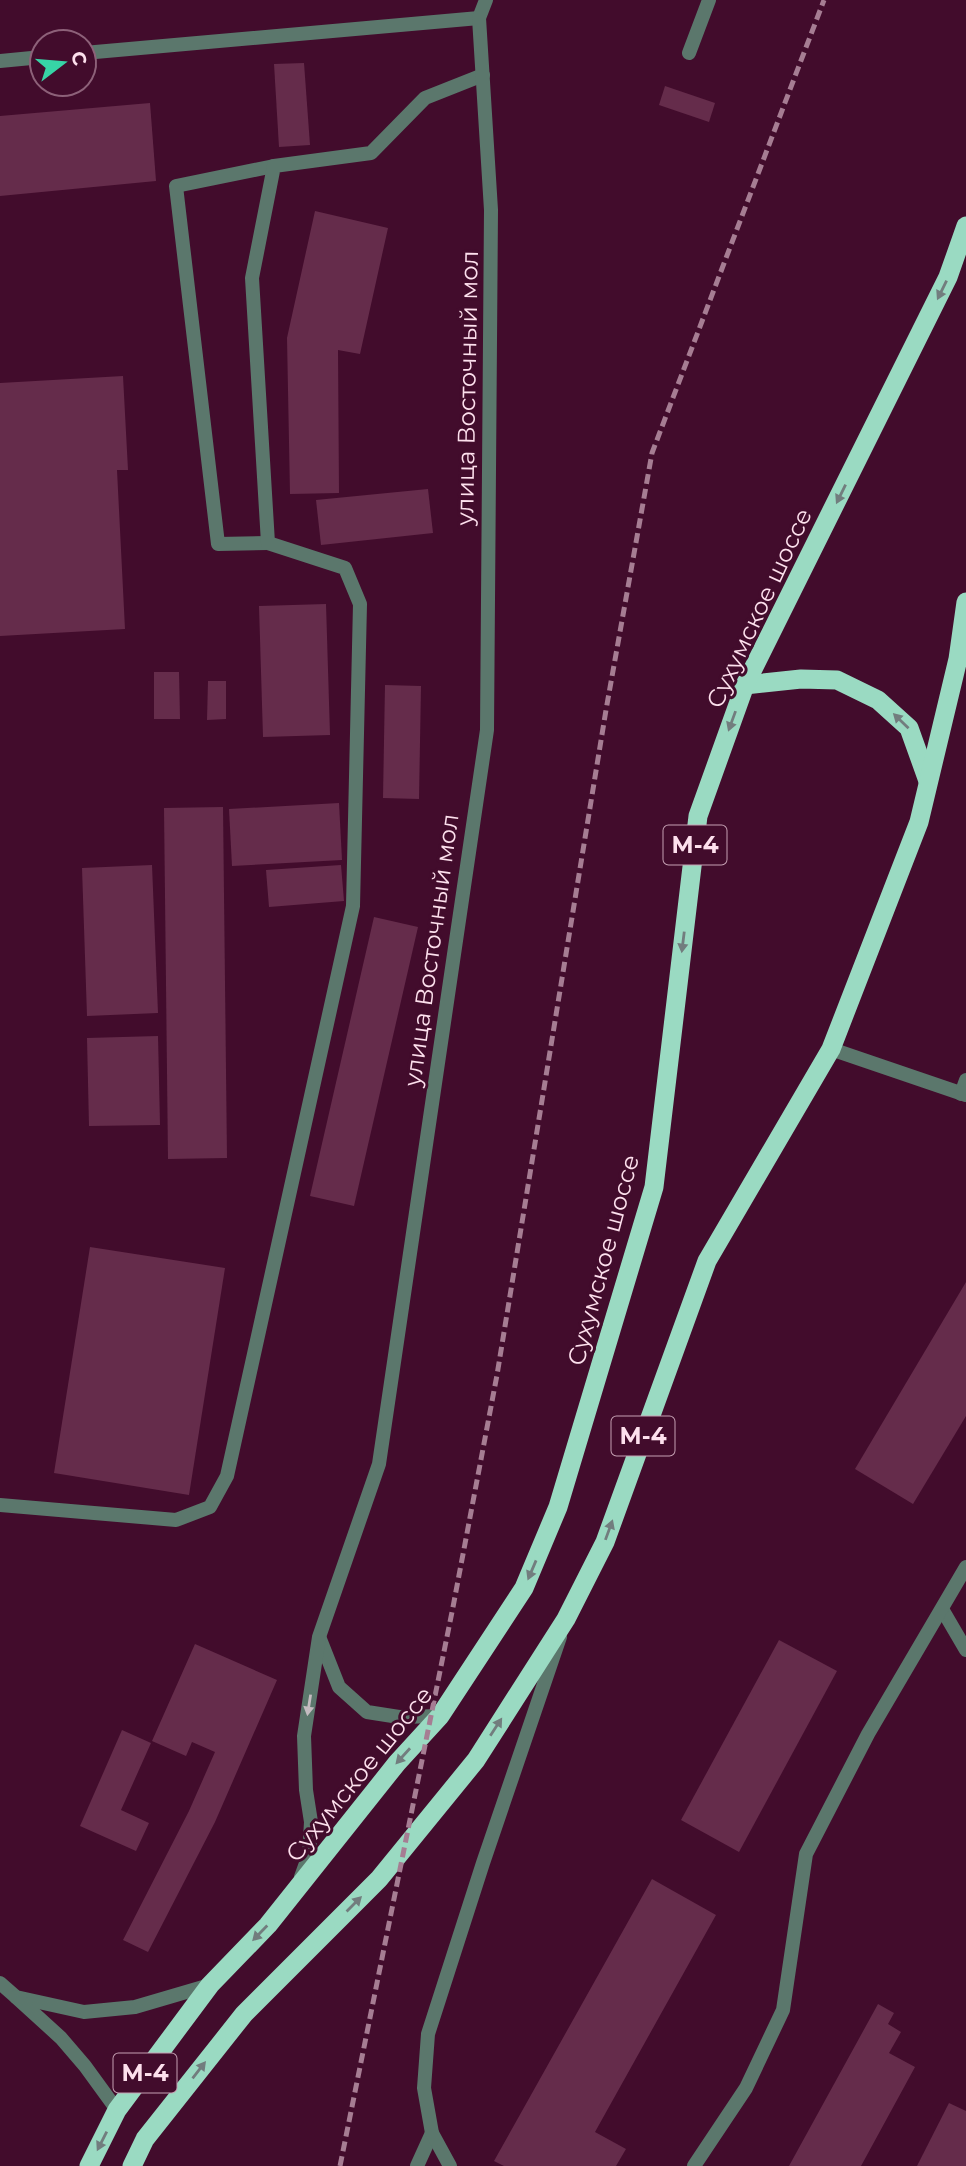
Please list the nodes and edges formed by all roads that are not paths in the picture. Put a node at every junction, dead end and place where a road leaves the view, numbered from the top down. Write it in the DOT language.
graph roads {
  1 [pos="486,0"];
  2 [pos="709,0"];
  3 [pos="480,18"];
  4 [pos="98,52"];
  5 [pos="689,53"];
  6 [pos="28,58"];
  7 [pos="0,61"];
  8 [pos="483,75"];
  9 [pos="274,166"];
  10 [pos="966,226"];
  11 [pos="268,543"];
  12 [pos="966,602"];
  13 [pos="745,685"];
  14 [pos="929,782"];
  15 [pos="831,1049"];
  16 [pos="964,1089"];
  17 [pos="0,1505"];
  18 [pos="966,1567"];
  19 [pos="942,1609"];
  20 [pos="566,1619"];
  21 [pos="319,1637"];
  22 [pos="966,1650"];
  23 [pos="440,1716"];
  24 [pos="296,1891"];
  25 [pos="0,1983"];
  26 [pos="210,1984"];
  27 [pos="0,1994"];
  28 [pos="16,1997"];
  29 [pos="117,2110"];
  30 [pos="432,2133"];
  31 [pos="89,2166"];
  32 [pos="132,2166"];
  33 [pos="416,2166"];
  34 [pos="450,2166"];
  35 [pos="694,2166"];
  1 -- 3 [label="street, улица Восточный мол"];
  2 -- 5 [label="street"];
  3 -- 4 [label="street"];
  3 -- 8 [label="street, улица Восточный мол"];
  6 -- 7 [label="street"];
  8 -- 9 [label="street"];
  8 -- 21 [label="street, улица Восточный мол"];
  9 -- 11 [label="street"];
  9 -- 11 [label="street"];
  10 -- 13 [label="highway, Сухумское шоссе / М-4, one-way"];
  11 -- 17 [label="street"];
  12 -- 14 [label="highway, М-4"];
  14 -- 13 [label="highway, one-way"];
  13 -- 23 [label="highway, Сухумское шоссе / М-4, one-way"];
  14 -- 15 [label="highway, М-4"];
  15 -- 16 [label="street"];
  20 -- 15 [label="highway, М-4, one-way"];
  18 -- 19 [label="street"];
  19 -- 22 [label="street"];
  19 -- 35 [label="street"];
  20 -- 30 [label="street"];
  32 -- 20 [label="highway, М-4, one-way"];
  21 -- 23 [label="street"];
  21 -- 24 [label="street, улица Восточный мол, one-way"];
  23 -- 24 [label="highway, Сухумское шоссе / М-4, one-way"];
  24 -- 26 [label="highway, Сухумское шоссе / М-4, one-way"];
  25 -- 28 [label="street"];
  26 -- 28 [label="street"];
  26 -- 29 [label="highway, Сухумское шоссе / М-4"];
  27 -- 28 [label="street"];
  28 -- 29 [label="street"];
  29 -- 31 [label="highway, Сухумское шоссе / М-4, one-way"];
  30 -- 33 [label="street"];
  30 -- 34 [label="street"];
}
